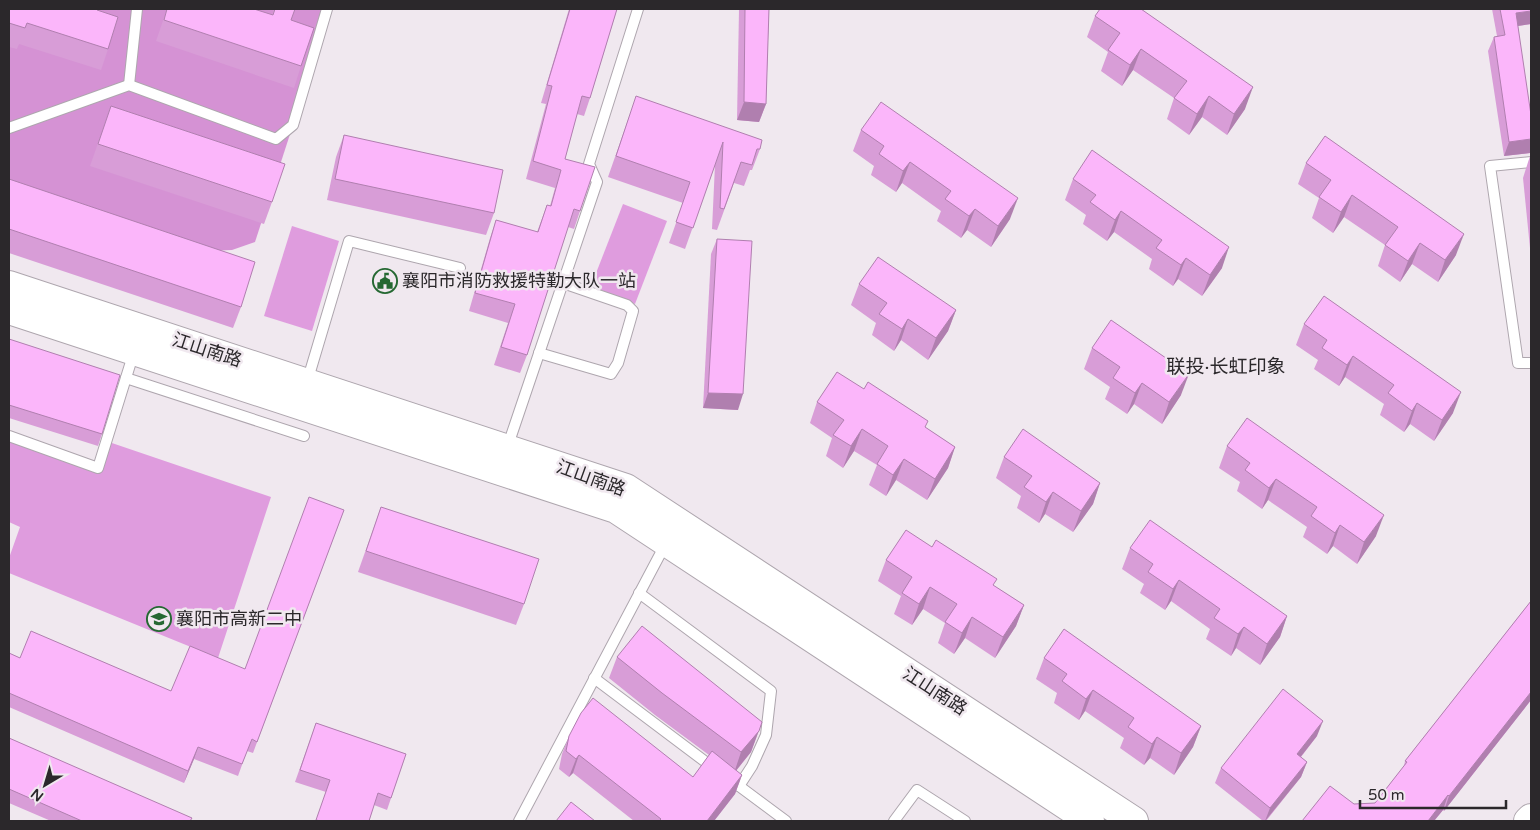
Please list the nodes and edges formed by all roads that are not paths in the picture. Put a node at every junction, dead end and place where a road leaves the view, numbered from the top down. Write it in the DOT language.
graph roads {
  1 [pos="137,9"];
  2 [pos="327,9"];
  3 [pos="638,9"];
  4 [pos="129,86"];
  5 [pos="9,128"];
  6 [pos="1531,162"];
  7 [pos="460,268"];
  8 [pos="563,283"];
  9 [pos="9,285"];
  10 [pos="9,310"];
  11 [pos="134,351"];
  12 [pos="539,353"];
  13 [pos="1531,363"];
  14 [pos="126,378"];
  15 [pos="306,383"];
  16 [pos="9,436"];
  17 [pos="304,436"];
  18 [pos="507,449"];
  19 [pos="666,542"];
  20 [pos="639,593"];
  21 [pos="594,678"];
  22 [pos="739,786"];
  23 [pos="1531,818"];
  24 [pos="519,821"];
  25 [pos="786,821"];
  26 [pos="894,821"];
  27 [pos="965,821"];
  28 [pos="1090,821"];
  29 [pos="1134,821"];
  30 [pos="1528,821"];
  1 -- 4 [label="lane"];
  2 -- 4 [label="lane"];
  3 -- 8 [label="lane"];
  4 -- 5 [label="lane"];
  6 -- 13 [label="lane"];
  7 -- 15 [label="lane"];
  8 -- 12 [label="lane"];
  8 -- 12 [label="lane"];
  9 -- 15 [label="street, 江山南路"];
  10 -- 11 [label="street, 江山南路"];
  11 -- 14 [label="lane"];
  11 -- 19 [label="street, 江山南路"];
  12 -- 18 [label="lane"];
  14 -- 16 [label="lane"];
  14 -- 17 [label="lane"];
  15 -- 18 [label="street, 江山南路"];
  18 -- 29 [label="street, 江山南路"];
  19 -- 20 [label="lane"];
  19 -- 28 [label="street, 江山南路"];
  20 -- 21 [label="lane"];
  20 -- 22 [label="lane"];
  21 -- 22 [label="lane"];
  21 -- 24 [label="lane"];
  22 -- 25 [label="lane"];
  23 -- 30 [label="street"];
  26 -- 27 [label="lane"];
}
